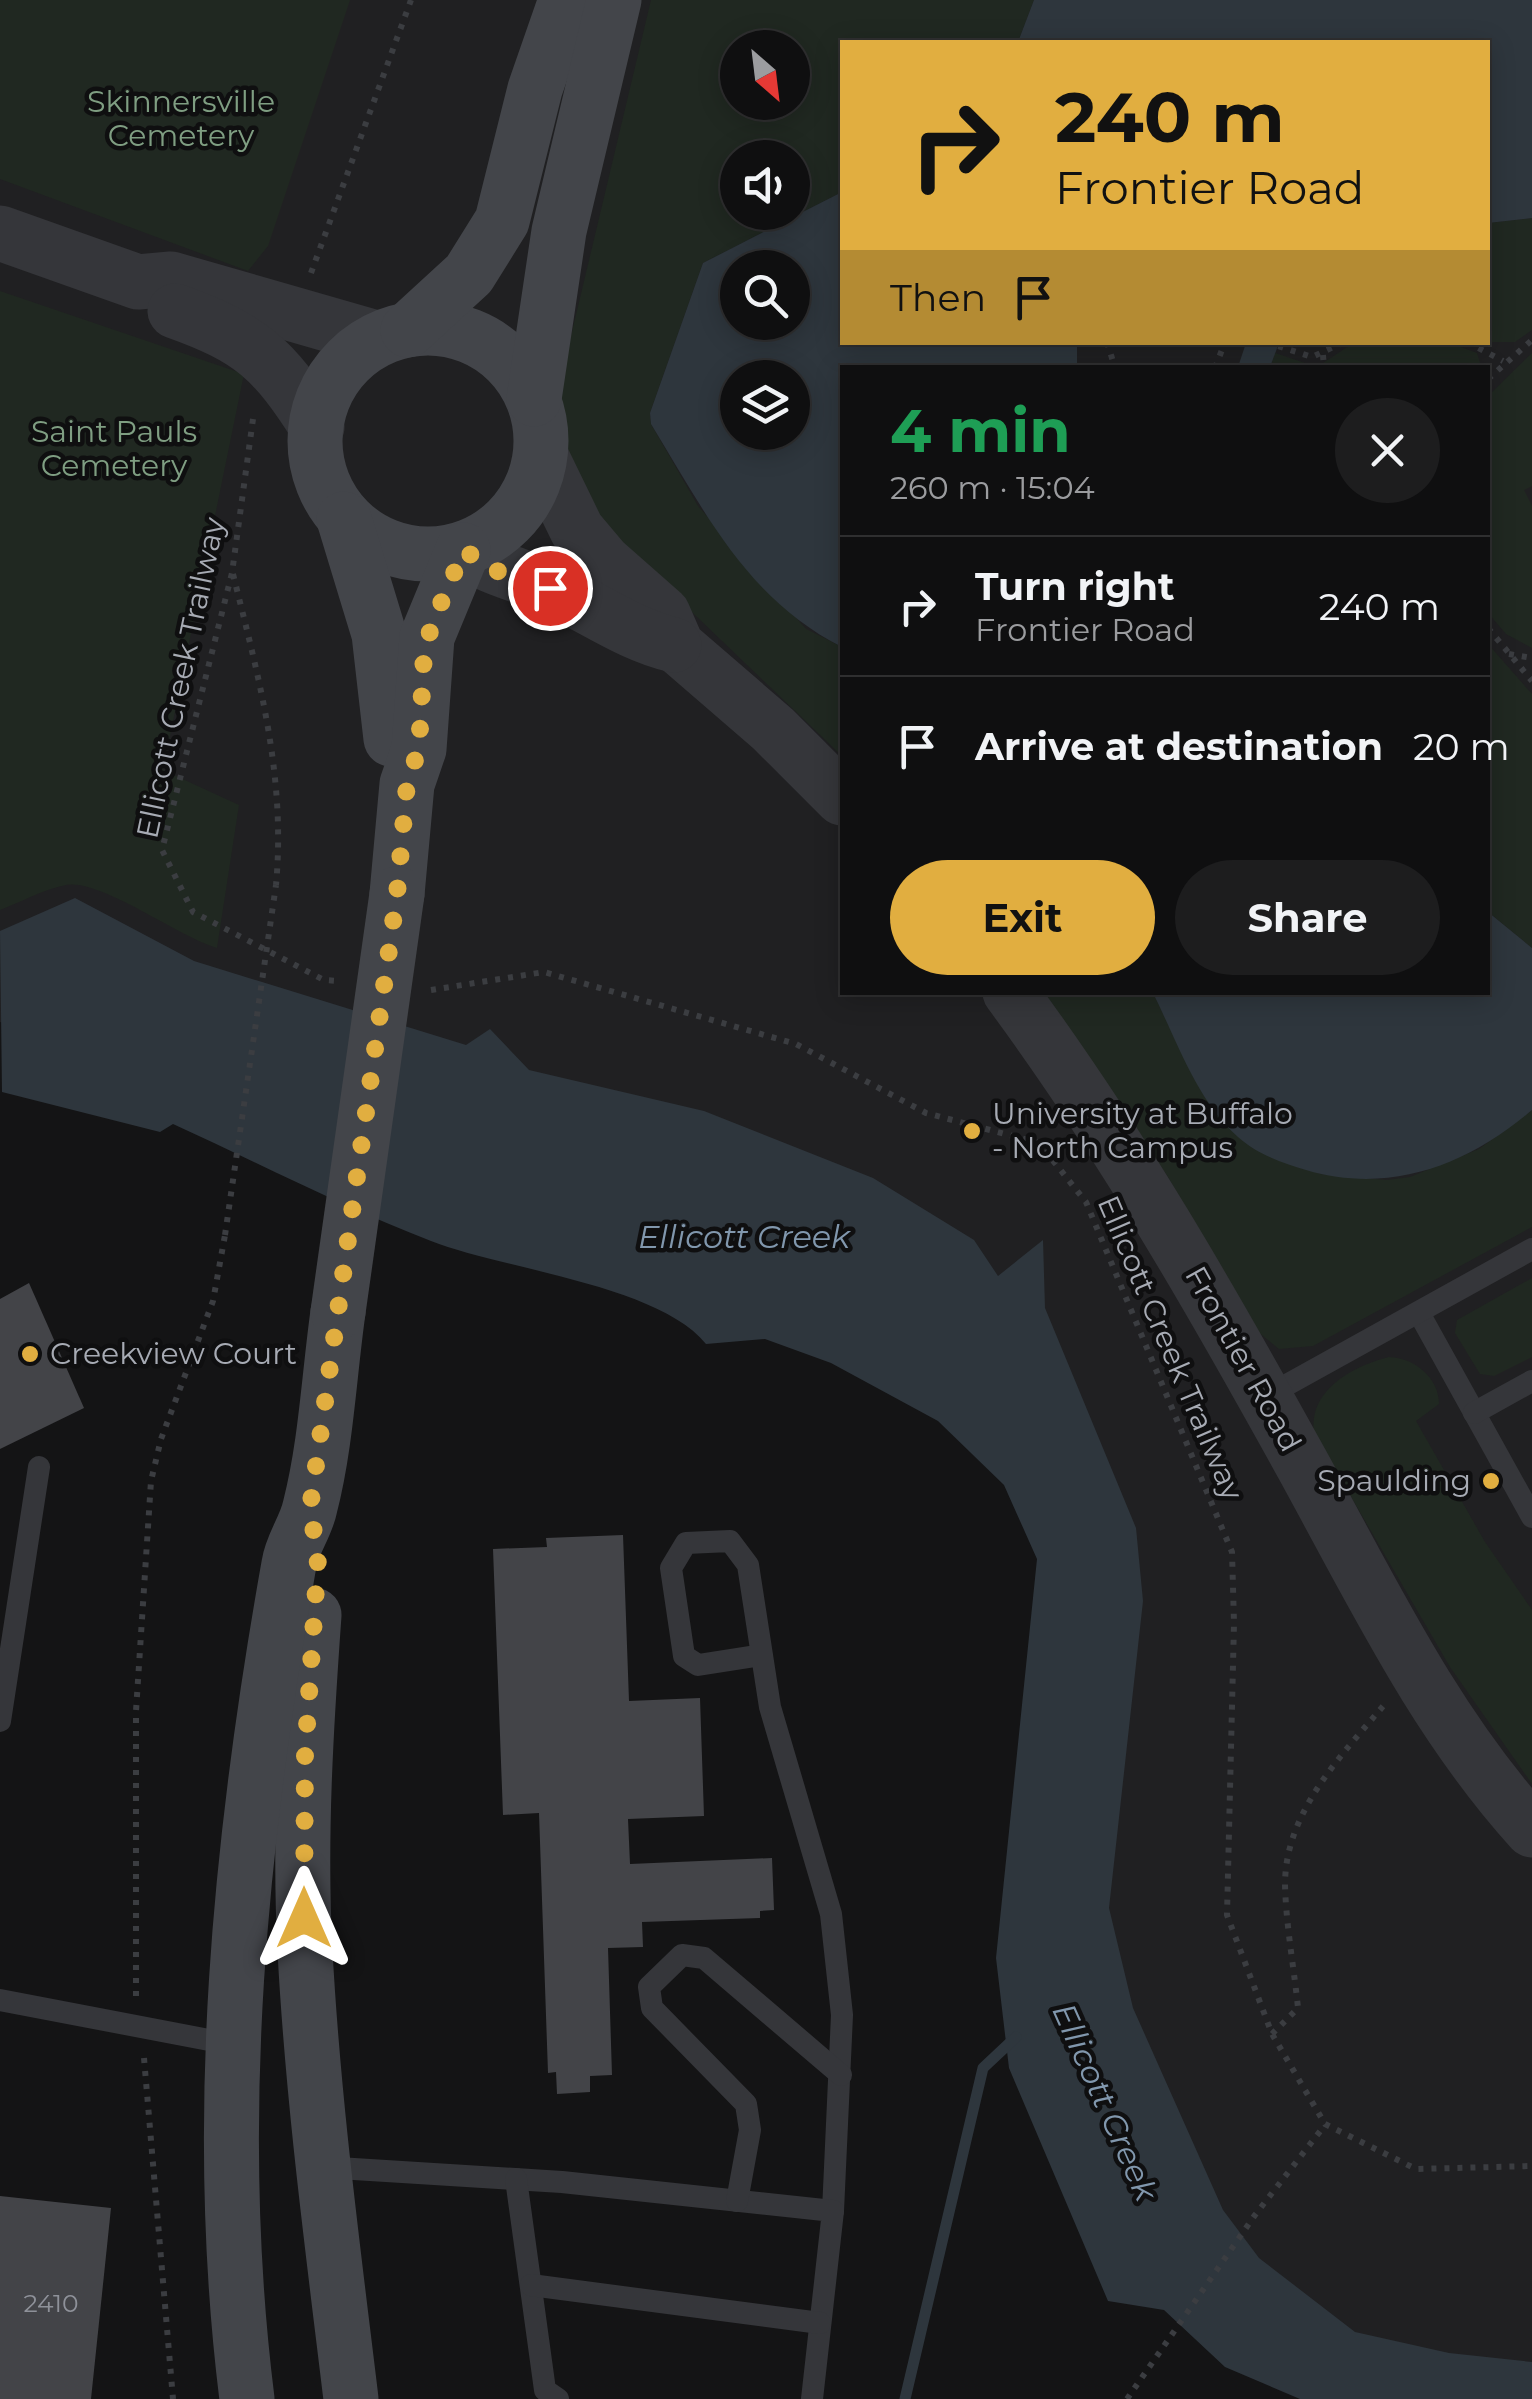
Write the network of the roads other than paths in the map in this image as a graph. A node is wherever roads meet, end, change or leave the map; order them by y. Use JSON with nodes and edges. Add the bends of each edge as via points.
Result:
{"nodes":[{"id":1,"x":566,"y":0,"type":"edge"},
{"id":2,"x":614,"y":0,"type":"edge"},
{"id":3,"x":0,"y":233,"type":"edge"},
{"id":4,"x":138,"y":282,"type":"junction"},
{"id":5,"x":392,"y":334,"type":"junction"},
{"id":6,"x":534,"y":400,"type":"junction"},
{"id":7,"x":317,"y":427,"type":"junction"},
{"id":8,"x":541,"y":456,"type":"junction"},
{"id":9,"x":344,"y":519,"type":"junction"},
{"id":10,"x":464,"y":550,"type":"junction"},
{"id":11,"x":677,"y":646,"type":"junction"},
{"id":12,"x":407,"y":784,"type":"junction"},
{"id":13,"x":840,"y":796,"type":"edge"},
{"id":14,"x":1012,"y":995,"type":"edge"},
{"id":15,"x":1532,"y":1249,"type":"edge"},
{"id":16,"x":1419,"y":1313,"type":"junction"},
{"id":17,"x":1532,"y":1381,"type":"edge"},
{"id":18,"x":1265,"y":1398,"type":"junction"},
{"id":19,"x":1474,"y":1413,"type":"junction"},
{"id":20,"x":39,"y":1468,"type":"dead end"},
{"id":21,"x":310,"y":1508,"type":"junction"},
{"id":22,"x":1532,"y":1517,"type":"edge"},
{"id":23,"x":762,"y":1655,"type":"junction"},
{"id":24,"x":0,"y":1721,"type":"edge"},
{"id":25,"x":1532,"y":1830,"type":"edge"},
{"id":26,"x":0,"y":2000,"type":"edge"},
{"id":27,"x":230,"y":2044,"type":"junction"},
{"id":28,"x":841,"y":2075,"type":"junction"},
{"id":29,"x":322,"y":2167,"type":"junction"},
{"id":30,"x":516,"y":2179,"type":"junction"},
{"id":31,"x":736,"y":2200,"type":"junction"},
{"id":32,"x":833,"y":2210,"type":"junction"},
{"id":33,"x":531,"y":2285,"type":"junction"},
{"id":34,"x":820,"y":2322,"type":"junction"},
{"id":35,"x":247,"y":2399,"type":"edge"},
{"id":36,"x":351,"y":2399,"type":"edge"},
{"id":37,"x":558,"y":2399,"type":"edge"},
{"id":38,"x":812,"y":2399,"type":"edge"}],
"edges":[{"from":1,"to":5,"type":"main road","via":[[539,74],[502,221],[469,274]]},
{"from":2,"to":6,"type":"main road","via":[[559,231]]},
{"from":3,"to":4,"type":"street"},
{"from":4,"to":5,"type":"street","via":[[170,279]]},
{"from":4,"to":7,"type":"street","via":[[160,305],[222,329],[275,365]]},
{"from":5,"to":6,"type":"main road","via":[[448,331],[475,337],[505,359]]},
{"from":5,"to":7,"type":"main road","via":[[332,380]]},
{"from":6,"to":8,"type":"main road"},
{"from":7,"to":9,"type":"main road","via":[[317,469]]},
{"from":8,"to":10,"type":"main road","via":[[519,506]]},
{"from":8,"to":11,"type":"street","via":[[577,530],[663,614]]},
{"from":9,"to":10,"type":"main road","via":[[406,552]]},
{"from":9,"to":12,"type":"main road","via":[[373,607],[392,749]]},
{"from":10,"to":11,"type":"street","via":[[491,569],[550,588],[642,638]]},
{"from":10,"to":12,"type":"main road","via":[[427,637],[419,748]]},
{"from":11,"to":13,"type":"street"},
{"from":12,"to":21,"type":"main road","bridge":true},
{"from":14,"to":18,"type":"street","name":"Frontier Road","via":[[1084,1091]]},
{"from":15,"to":16,"type":"lane"},
{"from":16,"to":18,"type":"lane"},
{"from":16,"to":19,"type":"lane"},
{"from":17,"to":19,"type":"lane"},
{"from":18,"to":25,"type":"street","name":"Frontier Road","via":[[1452,1733]]},
{"from":19,"to":22,"type":"lane"},
{"from":20,"to":24,"type":"lane"},
{"from":21,"to":27,"type":"main road","via":[[290,1558],[261,1748]]},
{"from":21,"to":29,"type":"main road","via":[[318,1558],[305,1756],[305,1948]]},
{"from":23,"to":23,"type":"lane","via":[[748,1565],[730,1541],[686,1542],[672,1568],[684,1656],[698,1665]]},
{"from":23,"to":28,"type":"lane","via":[[770,1708],[831,1914],[840,1972]]},
{"from":26,"to":27,"type":"lane"},
{"from":27,"to":35,"type":"main road","via":[[232,2231]]},
{"from":28,"to":31,"type":"lane","via":[[704,1958],[682,1955],[649,1987],[652,2008],[746,2104],[750,2130]]},
{"from":28,"to":32,"type":"lane"},
{"from":29,"to":30,"type":"lane"},
{"from":29,"to":36,"type":"main road"},
{"from":30,"to":31,"type":"lane"},
{"from":30,"to":33,"type":"lane"},
{"from":31,"to":32,"type":"lane"},
{"from":32,"to":34,"type":"lane"},
{"from":33,"to":34,"type":"lane"},
{"from":33,"to":37,"type":"lane","via":[[545,2390]]},
{"from":34,"to":38,"type":"lane"}]}
